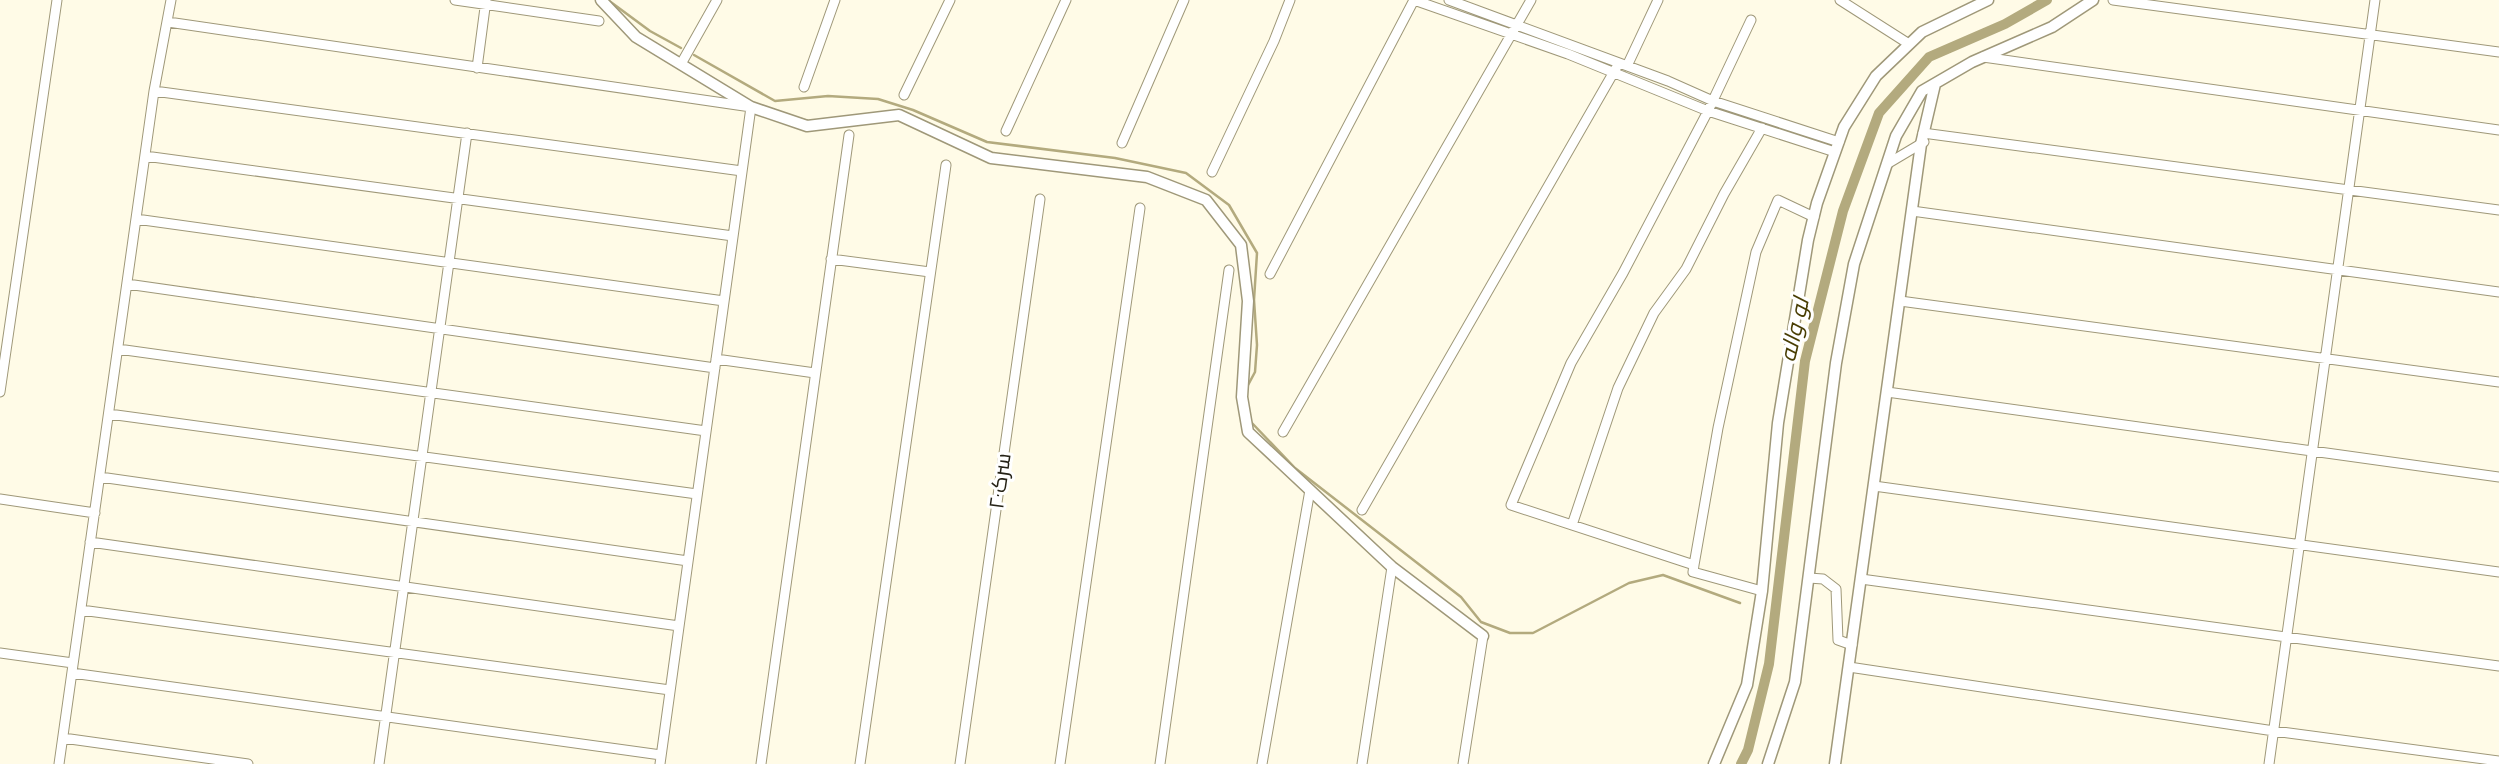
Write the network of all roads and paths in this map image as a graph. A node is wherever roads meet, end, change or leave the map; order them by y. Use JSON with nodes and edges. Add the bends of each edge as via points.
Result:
{"nodes":[{"id":1,"x":57,"y":0,"type":"edge"},
{"id":2,"x":171,"y":0,"type":"edge"},
{"id":3,"x":455,"y":0,"type":"edge"},
{"id":4,"x":601,"y":0,"type":"edge"},
{"id":5,"x":717,"y":0,"type":"edge"},
{"id":6,"x":835,"y":0,"type":"edge"},
{"id":7,"x":950,"y":0,"type":"edge"},
{"id":8,"x":1066,"y":0,"type":"edge"},
{"id":9,"x":1184,"y":0,"type":"edge"},
{"id":10,"x":1290,"y":0,"type":"edge"},
{"id":11,"x":1414,"y":0,"type":"edge"},
{"id":12,"x":1449,"y":0,"type":"edge"},
{"id":13,"x":1531,"y":0,"type":"edge"},
{"id":14,"x":1658,"y":0,"type":"edge"},
{"id":15,"x":1840,"y":0,"type":"edge"},
{"id":16,"x":1988,"y":0,"type":"edge"},
{"id":17,"x":2093,"y":0,"type":"edge"},
{"id":18,"x":2113,"y":0,"type":"edge"},
{"id":19,"x":2375,"y":0,"type":"edge"},
{"id":20,"x":486,"y":2,"type":"edge"},
{"id":21,"x":1751,"y":20,"type":"dead end"},
{"id":22,"x":599,"y":21,"type":"dead end"},
{"id":23,"x":168,"y":22,"type":"junction"},
{"id":24,"x":1518,"y":26,"type":"junction"},
{"id":25,"x":1511,"y":35,"type":"junction"},
{"id":26,"x":2370,"y":35,"type":"junction"},
{"id":27,"x":1909,"y":44,"type":"junction"},
{"id":28,"x":2499,"y":52,"type":"edge"},
{"id":29,"x":1983,"y":57,"type":"junction"},
{"id":30,"x":681,"y":64,"type":"junction"},
{"id":31,"x":1620,"y":67,"type":"junction"},
{"id":32,"x":477,"y":68,"type":"junction"},
{"id":33,"x":1935,"y":84,"type":"junction"},
{"id":34,"x":804,"y":87,"type":"dead end"},
{"id":35,"x":154,"y":91,"type":"junction"},
{"id":36,"x":904,"y":95,"type":"dead end"},
{"id":37,"x":1713,"y":101,"type":"junction"},
{"id":38,"x":751,"y":107,"type":"junction"},
{"id":39,"x":1708,"y":111,"type":"junction"},
{"id":40,"x":2360,"y":111,"type":"junction"},
{"id":41,"x":1762,"y":128,"type":"junction"},
{"id":42,"x":2499,"y":130,"type":"edge"},
{"id":43,"x":1006,"y":131,"type":"dead end"},
{"id":44,"x":467,"y":133,"type":"junction"},
{"id":45,"x":849,"y":135,"type":"dead end"},
{"id":46,"x":1926,"y":138,"type":"junction"},
{"id":47,"x":1122,"y":143,"type":"dead end"},
{"id":48,"x":1837,"y":147,"type":"junction"},
{"id":49,"x":145,"y":156,"type":"junction"},
{"id":50,"x":1887,"y":164,"type":"junction"},
{"id":51,"x":946,"y":165,"type":"dead end"},
{"id":52,"x":742,"y":171,"type":"junction"},
{"id":53,"x":1212,"y":172,"type":"dead end"},
{"id":54,"x":2349,"y":192,"type":"junction"},
{"id":55,"x":458,"y":198,"type":"junction"},
{"id":56,"x":1040,"y":199,"type":"dead end"},
{"id":57,"x":1140,"y":208,"type":"dead end"},
{"id":58,"x":2499,"y":210,"type":"edge"},
{"id":59,"x":1912,"y":212,"type":"junction"},
{"id":60,"x":1814,"y":217,"type":"junction"},
{"id":61,"x":136,"y":219,"type":"junction"},
{"id":62,"x":733,"y":236,"type":"junction"},
{"id":63,"x":831,"y":258,"type":"junction"},
{"id":64,"x":449,"y":263,"type":"junction"},
{"id":65,"x":1229,"y":270,"type":"dead end"},
{"id":66,"x":2338,"y":270,"type":"junction"},
{"id":67,"x":930,"y":272,"type":"junction"},
{"id":68,"x":1270,"y":274,"type":"dead end"},
{"id":69,"x":127,"y":284,"type":"junction"},
{"id":70,"x":2499,"y":292,"type":"edge"},
{"id":71,"x":724,"y":301,"type":"junction"},
{"id":72,"x":1900,"y":301,"type":"junction"},
{"id":73,"x":440,"y":329,"type":"junction"},
{"id":74,"x":118,"y":349,"type":"junction"},
{"id":75,"x":2325,"y":359,"type":"junction"},
{"id":76,"x":715,"y":363,"type":"junction"},
{"id":77,"x":815,"y":373,"type":"junction"},
{"id":78,"x":2499,"y":382,"type":"edge"},
{"id":79,"x":0,"y":392,"type":"edge"},
{"id":80,"x":1887,"y":392,"type":"junction"},
{"id":81,"x":431,"y":393,"type":"junction"},
{"id":82,"x":109,"y":414,"type":"junction"},
{"id":83,"x":706,"y":431,"type":"junction"},
{"id":84,"x":1283,"y":432,"type":"dead end"},
{"id":85,"x":2312,"y":452,"type":"junction"},
{"id":86,"x":422,"y":457,"type":"junction"},
{"id":87,"x":100,"y":477,"type":"junction"},
{"id":88,"x":2499,"y":477,"type":"edge"},
{"id":89,"x":1874,"y":486,"type":"junction"},
{"id":90,"x":1310,"y":490,"type":"junction"},
{"id":91,"x":697,"y":494,"type":"junction"},
{"id":92,"x":0,"y":499,"type":"edge"},
{"id":93,"x":1362,"y":510,"type":"dead end"},
{"id":94,"x":95,"y":513,"type":"junction"},
{"id":95,"x":413,"y":522,"type":"junction"},
{"id":96,"x":1572,"y":525,"type":"junction"},
{"id":97,"x":90,"y":542,"type":"junction"},
{"id":98,"x":2299,"y":546,"type":"junction"},
{"id":99,"x":688,"y":561,"type":"junction"},
{"id":100,"x":1695,"y":565,"type":"junction"},
{"id":101,"x":1392,"y":567,"type":"junction"},
{"id":102,"x":2499,"y":572,"type":"edge"},
{"id":103,"x":1809,"y":578,"type":"junction"},
{"id":104,"x":1861,"y":579,"type":"junction"},
{"id":105,"x":404,"y":587,"type":"junction"},
{"id":106,"x":1762,"y":590,"type":"junction"},
{"id":107,"x":81,"y":610,"type":"junction"},
{"id":108,"x":679,"y":625,"type":"junction"},
{"id":109,"x":1483,"y":636,"type":"joint"},
{"id":110,"x":2287,"y":638,"type":"junction"},
{"id":111,"x":1852,"y":645,"type":"junction"},
{"id":112,"x":0,"y":653,"type":"edge"},
{"id":113,"x":395,"y":653,"type":"junction"},
{"id":114,"x":2499,"y":666,"type":"edge"},
{"id":115,"x":1849,"y":667,"type":"junction"},
{"id":116,"x":73,"y":668,"type":"junction"},
{"id":117,"x":670,"y":690,"type":"junction"},
{"id":118,"x":386,"y":717,"type":"junction"},
{"id":119,"x":2274,"y":730,"type":"junction"},
{"id":120,"x":63,"y":738,"type":"junction"},
{"id":121,"x":660,"y":760,"type":"edge"},
{"id":122,"x":2499,"y":761,"type":"edge"},
{"id":123,"x":59,"y":764,"type":"edge"},
{"id":124,"x":248,"y":764,"type":"edge"},
{"id":125,"x":379,"y":764,"type":"edge"},
{"id":126,"x":761,"y":764,"type":"edge"},
{"id":127,"x":860,"y":764,"type":"edge"},
{"id":128,"x":960,"y":764,"type":"edge"},
{"id":129,"x":1060,"y":764,"type":"edge"},
{"id":130,"x":1160,"y":764,"type":"edge"},
{"id":131,"x":1262,"y":764,"type":"edge"},
{"id":132,"x":1362,"y":764,"type":"edge"},
{"id":133,"x":1463,"y":764,"type":"edge"},
{"id":134,"x":1714,"y":764,"type":"edge"},
{"id":135,"x":1768,"y":764,"type":"edge"},
{"id":136,"x":1835,"y":764,"type":"edge"},
{"id":137,"x":2269,"y":764,"type":"edge"}],
"edges":[{"from":1,"to":79,"type":"street"},
{"from":2,"to":23,"type":"street"},
{"from":3,"to":20,"type":"street"},
{"from":4,"to":30,"type":"street","via":[[636,37]]},
{"from":5,"to":30,"type":"street"},
{"from":6,"to":34,"type":"street"},
{"from":7,"to":36,"type":"street"},
{"from":8,"to":43,"type":"street"},
{"from":9,"to":47,"type":"street"},
{"from":10,"to":53,"type":"street"},
{"from":11,"to":25,"type":"street"},
{"from":11,"to":68,"type":"street"},
{"from":12,"to":24,"type":"street"},
{"from":13,"to":24,"type":"street"},
{"from":14,"to":31,"type":"street"},
{"from":15,"to":27,"type":"street"},
{"from":16,"to":27,"type":"street","via":[[1922,32]]},
{"from":17,"to":29,"type":"street","via":[[2052,27]]},
{"from":18,"to":26,"type":"street"},
{"from":19,"to":26,"type":"street"},
{"from":20,"to":22,"type":"street"},
{"from":20,"to":32,"type":"street"},
{"from":21,"to":37,"type":"street"},
{"from":23,"to":32,"type":"street"},
{"from":23,"to":35,"type":"street"},
{"from":24,"to":25,"type":"street"},
{"from":24,"to":31,"type":"street"},
{"from":25,"to":31,"type":"street"},
{"from":25,"to":84,"type":"street"},
{"from":26,"to":28,"type":"street"},
{"from":26,"to":40,"type":"street"},
{"from":27,"to":48,"type":"street","via":[[1877,76],[1844,127]]},
{"from":29,"to":33,"type":"street"},
{"from":29,"to":40,"type":"street"},
{"from":30,"to":38,"type":"street"},
{"from":31,"to":37,"type":"street"},
{"from":31,"to":39,"type":"street"},
{"from":31,"to":93,"type":"street"},
{"from":32,"to":38,"type":"street"},
{"from":33,"to":46,"type":"street"},
{"from":33,"to":50,"type":"street","via":[[1922,91],[1896,136]]},
{"from":35,"to":44,"type":"street"},
{"from":35,"to":49,"type":"street"},
{"from":37,"to":39,"type":"street"},
{"from":37,"to":48,"type":"street"},
{"from":38,"to":52,"type":"street"},
{"from":38,"to":90,"type":"street","via":[[807,126],[899,115],[991,158],[1147,177],[1206,201],[1241,245],[1248,302],[1242,397],[1248,432]]},
{"from":39,"to":41,"type":"street"},
{"from":39,"to":96,"type":"street","via":[[1571,363],[1511,505]]},
{"from":40,"to":42,"type":"street"},
{"from":40,"to":54,"type":"street"},
{"from":41,"to":48,"type":"street"},
{"from":41,"to":96,"type":"street","via":[[1686,269],[1654,313],[1624,375]]},
{"from":44,"to":52,"type":"street"},
{"from":44,"to":55,"type":"street"},
{"from":45,"to":63,"type":"street"},
{"from":46,"to":50,"type":"street"},
{"from":46,"to":54,"type":"street"},
{"from":46,"to":59,"type":"street"},
{"from":48,"to":60,"type":"street"},
{"from":49,"to":55,"type":"street"},
{"from":49,"to":61,"type":"street"},
{"from":50,"to":103,"type":"street","via":[[1854,264],[1836,363]]},
{"from":51,"to":67,"type":"street"},
{"from":52,"to":62,"type":"street"},
{"from":54,"to":58,"type":"street"},
{"from":54,"to":66,"type":"street"},
{"from":55,"to":62,"type":"street"},
{"from":55,"to":64,"type":"street"},
{"from":56,"to":128,"type":"street","name":"سرک۲۰"},
{"from":57,"to":129,"type":"street"},
{"from":59,"to":66,"type":"street"},
{"from":59,"to":72,"type":"street"},
{"from":60,"to":100,"type":"street","via":[[1778,200],[1756,252],[1717,428]]},
{"from":60,"to":106,"type":"street","via":[[1778,423]]},
{"from":61,"to":64,"type":"street"},
{"from":61,"to":69,"type":"street"},
{"from":62,"to":71,"type":"street"},
{"from":63,"to":67,"type":"street"},
{"from":63,"to":77,"type":"street"},
{"from":64,"to":71,"type":"street"},
{"from":64,"to":73,"type":"street"},
{"from":65,"to":130,"type":"street"},
{"from":66,"to":70,"type":"street"},
{"from":66,"to":75,"type":"street"},
{"from":67,"to":127,"type":"street"},
{"from":69,"to":73,"type":"street"},
{"from":69,"to":74,"type":"street"},
{"from":71,"to":76,"type":"street"},
{"from":72,"to":75,"type":"street"},
{"from":72,"to":80,"type":"street"},
{"from":73,"to":76,"type":"street"},
{"from":73,"to":81,"type":"street"},
{"from":74,"to":81,"type":"street"},
{"from":74,"to":82,"type":"street"},
{"from":75,"to":78,"type":"street"},
{"from":75,"to":85,"type":"street"},
{"from":76,"to":77,"type":"street"},
{"from":76,"to":83,"type":"street"},
{"from":77,"to":126,"type":"street"},
{"from":80,"to":85,"type":"street"},
{"from":80,"to":89,"type":"street"},
{"from":81,"to":83,"type":"street"},
{"from":81,"to":86,"type":"street"},
{"from":82,"to":86,"type":"street"},
{"from":82,"to":87,"type":"street"},
{"from":83,"to":91,"type":"street"},
{"from":85,"to":88,"type":"street"},
{"from":85,"to":98,"type":"street"},
{"from":86,"to":91,"type":"street"},
{"from":86,"to":95,"type":"street"},
{"from":87,"to":94,"type":"street"},
{"from":87,"to":95,"type":"street"},
{"from":89,"to":98,"type":"street"},
{"from":89,"to":104,"type":"street"},
{"from":90,"to":101,"type":"street"},
{"from":90,"to":131,"type":"street"},
{"from":91,"to":99,"type":"street"},
{"from":92,"to":94,"type":"street"},
{"from":94,"to":97,"type":"street"},
{"from":95,"to":99,"type":"street"},
{"from":95,"to":105,"type":"street"},
{"from":96,"to":100,"type":"street"},
{"from":97,"to":105,"type":"street"},
{"from":97,"to":107,"type":"street"},
{"from":98,"to":102,"type":"street"},
{"from":98,"to":110,"type":"street"},
{"from":99,"to":108,"type":"street"},
{"from":100,"to":106,"type":"street","via":[[1693,572]]},
{"from":101,"to":109,"type":"street"},
{"from":101,"to":132,"type":"street"},
{"from":103,"to":111,"type":"street","via":[[1823,579],[1836,589],[1838,640]]},
{"from":103,"to":135,"type":"street","via":[[1794,682]]},
{"from":104,"to":110,"type":"street"},
{"from":104,"to":111,"type":"street"},
{"from":105,"to":108,"type":"street"},
{"from":105,"to":113,"type":"street"},
{"from":106,"to":134,"type":"street","via":[[1747,685]]},
{"from":107,"to":113,"type":"street"},
{"from":107,"to":116,"type":"street"},
{"from":108,"to":117,"type":"street"},
{"from":109,"to":133,"type":"street"},
{"from":110,"to":114,"type":"street"},
{"from":110,"to":119,"type":"street"},
{"from":111,"to":115,"type":"street"},
{"from":112,"to":116,"type":"street"},
{"from":113,"to":117,"type":"street"},
{"from":113,"to":118,"type":"street"},
{"from":115,"to":119,"type":"street"},
{"from":115,"to":136,"type":"street"},
{"from":116,"to":118,"type":"street"},
{"from":116,"to":120,"type":"street"},
{"from":117,"to":121,"type":"street"},
{"from":118,"to":121,"type":"street"},
{"from":118,"to":125,"type":"street"},
{"from":119,"to":122,"type":"street"},
{"from":119,"to":137,"type":"street"},
{"from":120,"to":123,"type":"street"},
{"from":120,"to":124,"type":"street"}]}
